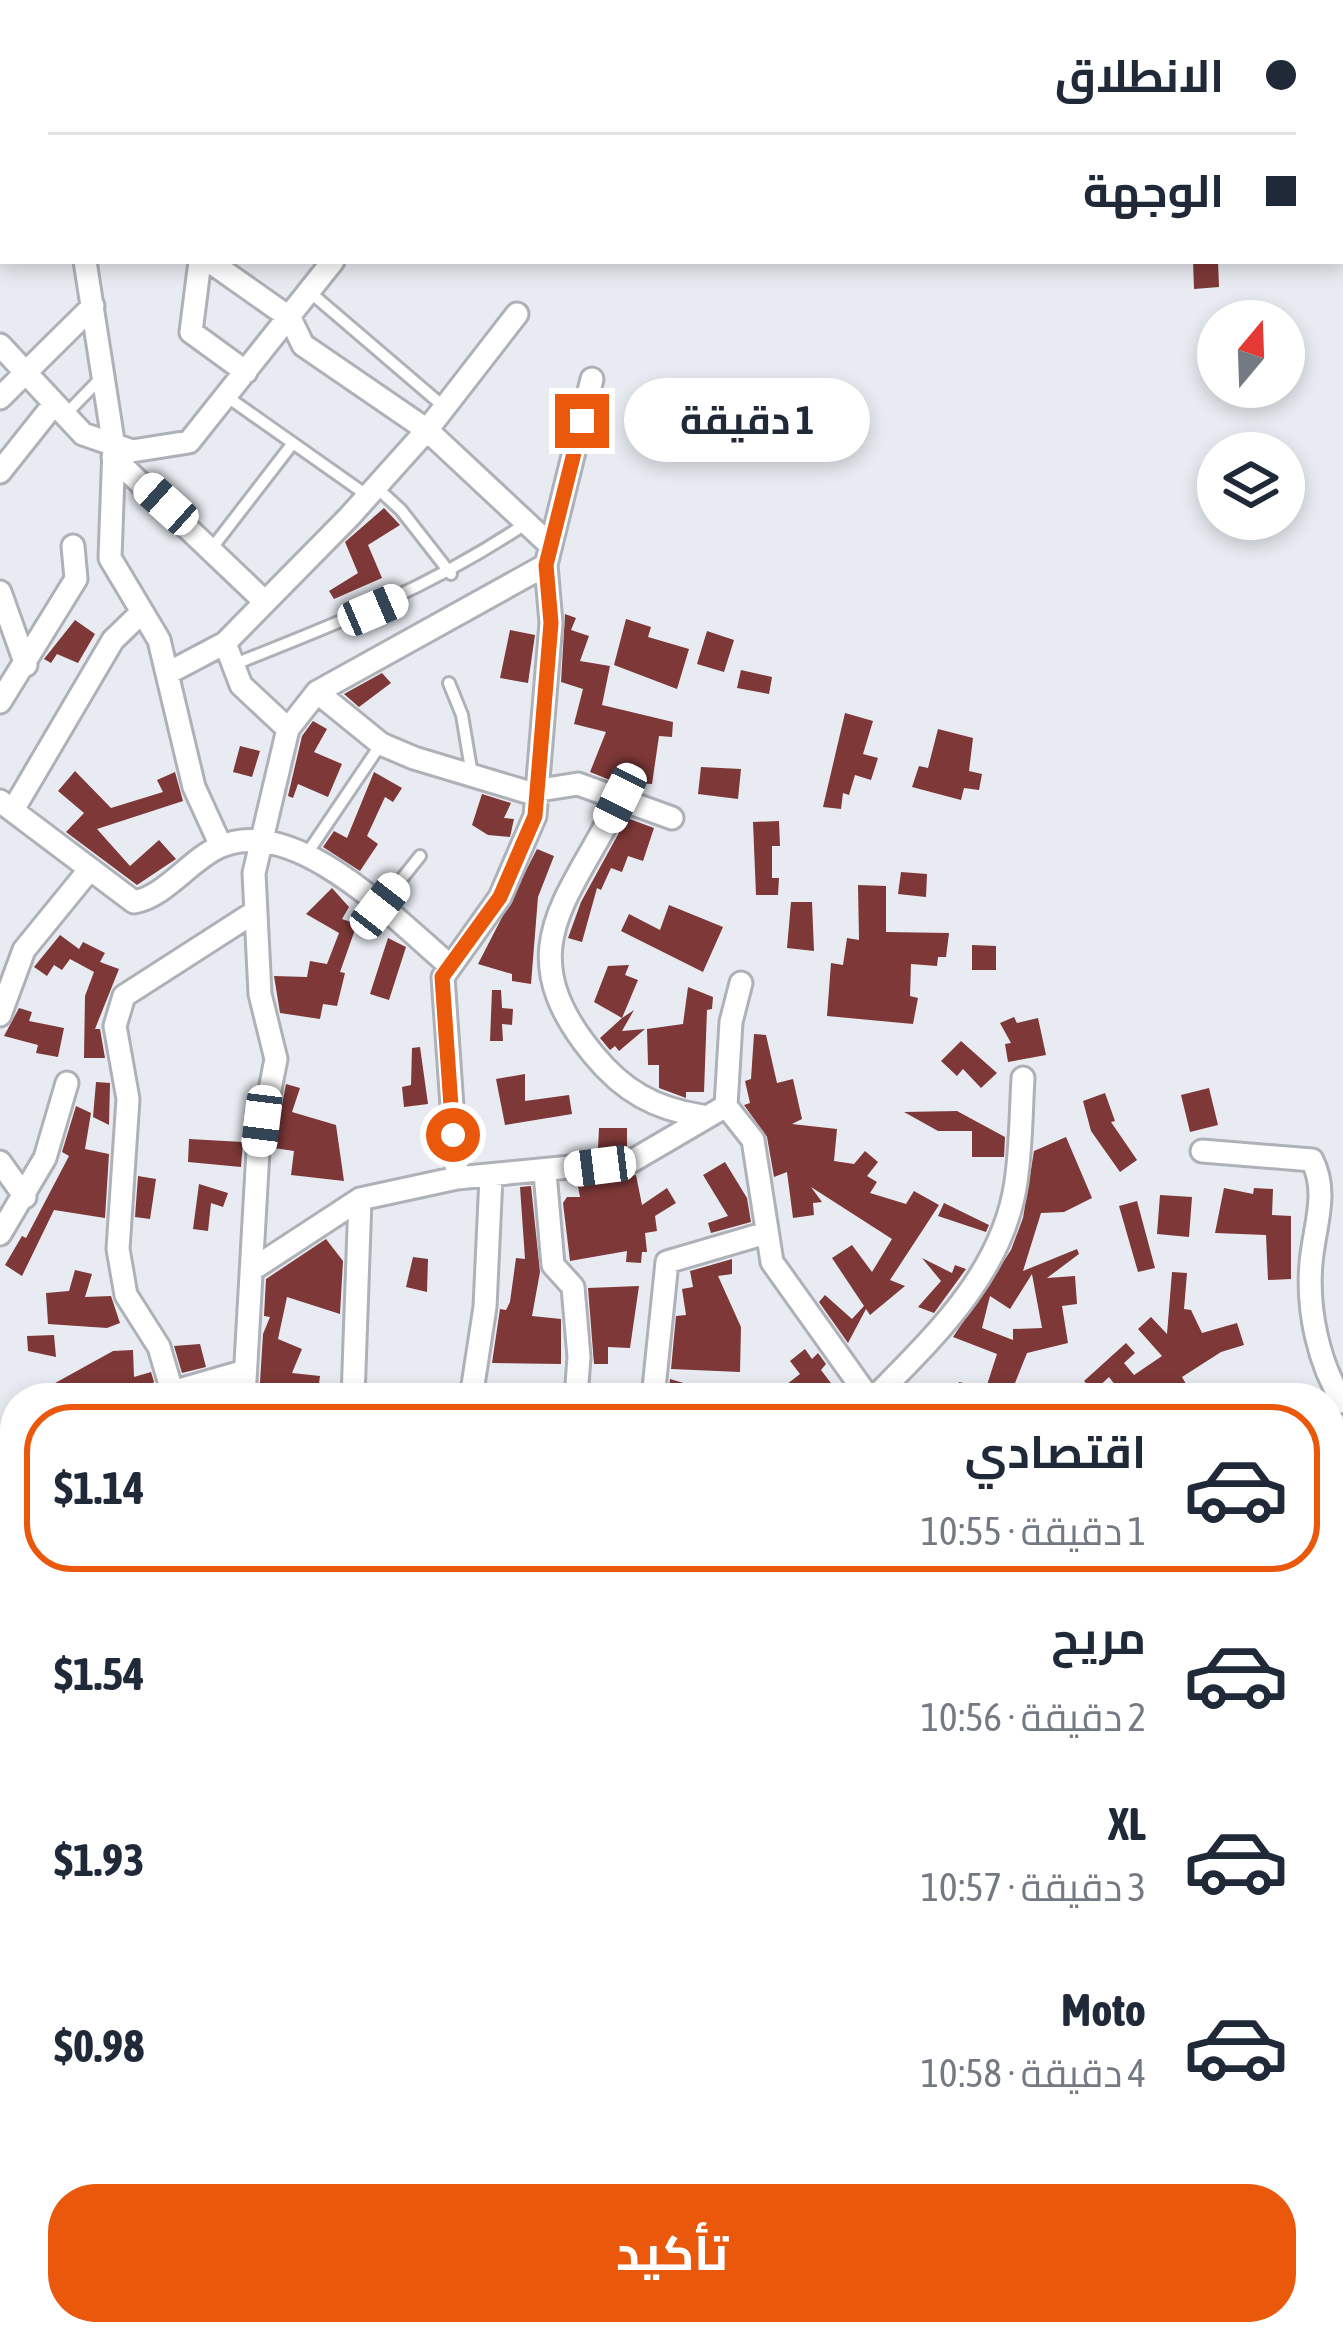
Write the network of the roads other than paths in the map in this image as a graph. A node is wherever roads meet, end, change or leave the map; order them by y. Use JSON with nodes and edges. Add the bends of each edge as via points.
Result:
{"nodes":[{"id":1,"x":86,"y":264,"type":"edge"},
{"id":2,"x":203,"y":264,"type":"edge"},
{"id":3,"x":209,"y":264,"type":"edge"},
{"id":4,"x":331,"y":264,"type":"edge"},
{"id":5,"x":310,"y":293,"type":"junction"},
{"id":6,"x":93,"y":306,"type":"junction"},
{"id":7,"x":517,"y":314,"type":"dead end"},
{"id":8,"x":290,"y":318,"type":"junction"},
{"id":9,"x":0,"y":345,"type":"edge"},
{"id":10,"x":246,"y":372,"type":"junction"},
{"id":11,"x":25,"y":373,"type":"junction"},
{"id":12,"x":104,"y":376,"type":"junction"},
{"id":13,"x":592,"y":379,"type":"dead end"},
{"id":14,"x":226,"y":396,"type":"junction"},
{"id":15,"x":0,"y":398,"type":"edge"},
{"id":16,"x":443,"y":406,"type":"junction"},
{"id":17,"x":59,"y":410,"type":"junction"},
{"id":18,"x":427,"y":430,"type":"junction"},
{"id":19,"x":293,"y":443,"type":"junction"},
{"id":20,"x":113,"y":452,"type":"junction"},
{"id":21,"x":0,"y":472,"type":"edge"},
{"id":22,"x":372,"y":492,"type":"junction"},
{"id":23,"x":527,"y":522,"type":"junction"},
{"id":24,"x":73,"y":546,"type":"dead end"},
{"id":25,"x":212,"y":548,"type":"junction"},
{"id":26,"x":548,"y":555,"type":"junction"},
{"id":27,"x":451,"y":574,"type":"junction"},
{"id":28,"x":0,"y":592,"type":"edge"},
{"id":29,"x":262,"y":600,"type":"junction"},
{"id":30,"x":142,"y":612,"type":"junction"},
{"id":31,"x":5,"y":617,"type":"edge"},
{"id":32,"x":225,"y":643,"type":"junction"},
{"id":33,"x":26,"y":665,"type":"junction"},
{"id":34,"x":230,"y":666,"type":"junction"},
{"id":35,"x":170,"y":671,"type":"junction"},
{"id":36,"x":449,"y":682,"type":"dead end"},
{"id":37,"x":317,"y":692,"type":"junction"},
{"id":38,"x":0,"y":702,"type":"edge"},
{"id":39,"x":288,"y":729,"type":"junction"},
{"id":40,"x":381,"y":744,"type":"junction"},
{"id":41,"x":472,"y":775,"type":"junction"},
{"id":42,"x":536,"y":791,"type":"junction"},
{"id":43,"x":620,"y":798,"type":"junction"},
{"id":44,"x":6,"y":806,"type":"edge"},
{"id":45,"x":672,"y":818,"type":"dead end"},
{"id":46,"x":259,"y":839,"type":"junction"},
{"id":47,"x":221,"y":846,"type":"junction"},
{"id":48,"x":306,"y":855,"type":"junction"},
{"id":49,"x":420,"y":856,"type":"dead end"},
{"id":50,"x":90,"y":868,"type":"junction"},
{"id":51,"x":380,"y":906,"type":"junction"},
{"id":52,"x":253,"y":913,"type":"junction"},
{"id":53,"x":448,"y":964,"type":"junction"},
{"id":54,"x":741,"y":983,"type":"dead end"},
{"id":55,"x":0,"y":1015,"type":"edge"},
{"id":56,"x":1023,"y":1078,"type":"dead end"},
{"id":57,"x":67,"y":1083,"type":"dead end"},
{"id":58,"x":726,"y":1106,"type":"junction"},
{"id":59,"x":702,"y":1116,"type":"junction"},
{"id":60,"x":1202,"y":1151,"type":"dead end"},
{"id":61,"x":0,"y":1162,"type":"edge"},
{"id":62,"x":545,"y":1173,"type":"junction"},
{"id":63,"x":491,"y":1177,"type":"junction"},
{"id":64,"x":457,"y":1178,"type":"junction"},
{"id":65,"x":25,"y":1197,"type":"junction"},
{"id":66,"x":360,"y":1199,"type":"junction"},
{"id":67,"x":0,"y":1234,"type":"edge"},
{"id":68,"x":766,"y":1234,"type":"junction"},
{"id":69,"x":253,"y":1269,"type":"junction"},
{"id":70,"x":245,"y":1371,"type":"junction"},
{"id":71,"x":161,"y":1383,"type":"edge"},
{"id":72,"x":204,"y":1383,"type":"edge"},
{"id":73,"x":245,"y":1383,"type":"edge"},
{"id":74,"x":351,"y":1383,"type":"edge"},
{"id":75,"x":473,"y":1383,"type":"edge"},
{"id":76,"x":576,"y":1383,"type":"edge"},
{"id":77,"x":655,"y":1383,"type":"edge"},
{"id":78,"x":860,"y":1383,"type":"edge"},
{"id":79,"x":887,"y":1383,"type":"edge"},
{"id":80,"x":1335,"y":1383,"type":"edge"}],
"edges":[{"from":1,"to":6,"type":"street"},
{"from":2,"to":10,"type":"street","via":[[191,332]]},
{"from":3,"to":8,"type":"street"},
{"from":4,"to":5,"type":"street"},
{"from":5,"to":8,"type":"street"},
{"from":5,"to":16,"type":"lane"},
{"from":6,"to":11,"type":"street"},
{"from":6,"to":12,"type":"street"},
{"from":7,"to":16,"type":"street"},
{"from":8,"to":10,"type":"street"},
{"from":8,"to":18,"type":"street","via":[[302,345]]},
{"from":9,"to":11,"type":"street"},
{"from":10,"to":14,"type":"street"},
{"from":11,"to":15,"type":"street"},
{"from":11,"to":17,"type":"street"},
{"from":12,"to":17,"type":"lane"},
{"from":12,"to":20,"type":"street"},
{"from":13,"to":26,"type":"street"},
{"from":14,"to":19,"type":"lane"},
{"from":14,"to":20,"type":"street","via":[[189,442]]},
{"from":16,"to":18,"type":"street"},
{"from":17,"to":20,"type":"street"},
{"from":17,"to":21,"type":"street"},
{"from":18,"to":22,"type":"street"},
{"from":18,"to":23,"type":"street"},
{"from":19,"to":22,"type":"lane"},
{"from":19,"to":25,"type":"lane"},
{"from":20,"to":25,"type":"street"},
{"from":20,"to":30,"type":"street","via":[[110,558]]},
{"from":22,"to":27,"type":"lane","via":[[401,510]]},
{"from":22,"to":29,"type":"street"},
{"from":23,"to":26,"type":"street"},
{"from":23,"to":27,"type":"lane"},
{"from":24,"to":33,"type":"street","via":[[76,578]]},
{"from":25,"to":29,"type":"street"},
{"from":26,"to":37,"type":"street"},
{"from":26,"to":42,"type":"street","via":[[551,623]]},
{"from":27,"to":34,"type":"lane"},
{"from":28,"to":31,"type":"street"},
{"from":29,"to":32,"type":"street"},
{"from":30,"to":35,"type":"street"},
{"from":30,"to":44,"type":"street","via":[[113,640]]},
{"from":31,"to":33,"type":"street"},
{"from":32,"to":34,"type":"street"},
{"from":32,"to":35,"type":"street"},
{"from":33,"to":38,"type":"street"},
{"from":34,"to":39,"type":"street"},
{"from":35,"to":47,"type":"street","via":[[194,787]]},
{"from":36,"to":41,"type":"lane"},
{"from":37,"to":39,"type":"street"},
{"from":37,"to":40,"type":"street"},
{"from":39,"to":46,"type":"street"},
{"from":40,"to":41,"type":"street"},
{"from":40,"to":48,"type":"lane"},
{"from":41,"to":42,"type":"street"},
{"from":42,"to":43,"type":"street","via":[[568,783]]},
{"from":42,"to":53,"type":"street","via":[[535,816],[500,897]]},
{"from":43,"to":45,"type":"street"},
{"from":43,"to":59,"type":"street","via":[[556,917],[554,999],[625,1088],[659,1107]]},
{"from":44,"to":50,"type":"street"},
{"from":46,"to":47,"type":"street"},
{"from":46,"to":48,"type":"street"},
{"from":46,"to":52,"type":"street"},
{"from":47,"to":50,"type":"street","via":[[142,901],[126,899]]},
{"from":48,"to":51,"type":"street"},
{"from":49,"to":51,"type":"lane"},
{"from":50,"to":55,"type":"street","via":[[24,950]]},
{"from":51,"to":53,"type":"street"},
{"from":52,"to":69,"type":"street","via":[[276,1059],[258,1151]]},
{"from":52,"to":71,"type":"street","via":[[124,996],[116,1026],[128,1099],[118,1249],[126,1295],[159,1347]]},
{"from":53,"to":64,"type":"street","via":[[440,991]]},
{"from":54,"to":58,"type":"street"},
{"from":56,"to":79,"type":"street","via":[[1016,1185],[992,1256],[955,1315]]},
{"from":57,"to":65,"type":"street"},
{"from":58,"to":59,"type":"street"},
{"from":58,"to":68,"type":"street","via":[[753,1140]]},
{"from":59,"to":62,"type":"street","via":[[632,1160]]},
{"from":60,"to":80,"type":"street","via":[[1312,1160],[1322,1180],[1310,1267],[1314,1330]]},
{"from":61,"to":65,"type":"street"},
{"from":62,"to":63,"type":"street"},
{"from":62,"to":76,"type":"street","via":[[553,1265],[573,1287]]},
{"from":63,"to":64,"type":"street"},
{"from":63,"to":75,"type":"street"},
{"from":64,"to":66,"type":"street"},
{"from":65,"to":67,"type":"street"},
{"from":66,"to":69,"type":"street"},
{"from":66,"to":74,"type":"street"},
{"from":68,"to":77,"type":"street","via":[[667,1262]]},
{"from":68,"to":78,"type":"street","via":[[786,1287]]},
{"from":69,"to":70,"type":"street"},
{"from":70,"to":72,"type":"street"},
{"from":70,"to":73,"type":"street"}]}
